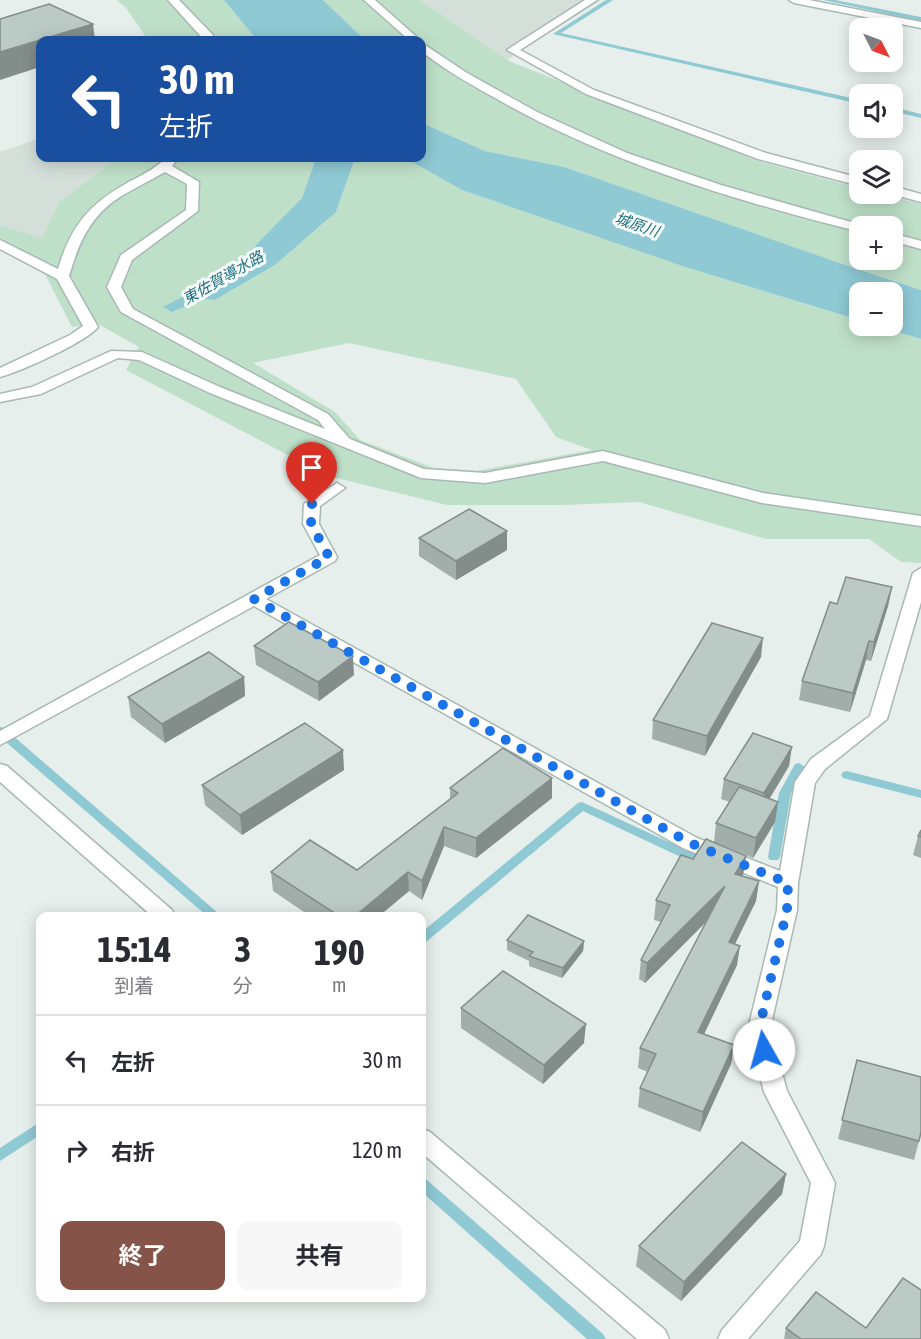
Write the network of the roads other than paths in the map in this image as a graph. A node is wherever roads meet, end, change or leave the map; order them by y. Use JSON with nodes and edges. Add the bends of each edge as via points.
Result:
{"nodes":[{"id":1,"x":173,"y":0,"type":"edge"},
{"id":2,"x":369,"y":0,"type":"edge"},
{"id":3,"x":592,"y":0,"type":"edge"},
{"id":4,"x":794,"y":0,"type":"edge"},
{"id":5,"x":921,"y":25,"type":"edge"},
{"id":6,"x":208,"y":36,"type":"edge"},
{"id":7,"x":410,"y":36,"type":"edge"},
{"id":8,"x":426,"y":50,"type":"edge"},
{"id":9,"x":169,"y":162,"type":"edge"},
{"id":10,"x":849,"y":179,"type":"edge"},
{"id":11,"x":903,"y":193,"type":"edge"},
{"id":12,"x":921,"y":198,"type":"edge"},
{"id":13,"x":849,"y":225,"type":"edge"},
{"id":14,"x":903,"y":240,"type":"edge"},
{"id":15,"x":0,"y":244,"type":"edge"},
{"id":16,"x":921,"y":245,"type":"edge"},
{"id":17,"x":62,"y":276,"type":"junction"},
{"id":18,"x":0,"y":373,"type":"edge"},
{"id":19,"x":0,"y":398,"type":"edge"},
{"id":20,"x":346,"y":445,"type":"junction"},
{"id":21,"x":337,"y":488,"type":"dead end"},
{"id":22,"x":921,"y":521,"type":"edge"},
{"id":23,"x":921,"y":573,"type":"edge"},
{"id":24,"x":254,"y":599,"type":"junction"},
{"id":25,"x":0,"y":739,"type":"edge"},
{"id":26,"x":0,"y":771,"type":"edge"},
{"id":27,"x":788,"y":883,"type":"junction"},
{"id":28,"x":160,"y":912,"type":"edge"},
{"id":29,"x":426,"y":1142,"type":"edge"},
{"id":30,"x":656,"y":1339,"type":"edge"},
{"id":31,"x":731,"y":1339,"type":"edge"}],
"edges":[{"from":1,"to":6,"type":"street"},
{"from":2,"to":7,"type":"street"},
{"from":3,"to":10,"type":"street","via":[[512,50],[590,92],[762,156]]},
{"from":4,"to":5,"type":"street"},
{"from":8,"to":13,"type":"street","via":[[518,108],[624,156],[765,203]]},
{"from":9,"to":17,"type":"street","via":[[93,209],[72,241]]},
{"from":9,"to":20,"type":"street","via":[[194,182],[192,211],[126,258],[114,287],[128,312],[323,417]]},
{"from":11,"to":12,"type":"street"},
{"from":14,"to":16,"type":"street"},
{"from":15,"to":17,"type":"street"},
{"from":17,"to":18,"type":"street","via":[[92,327]]},
{"from":19,"to":20,"type":"street","via":[[36,390],[116,354],[142,356]]},
{"from":20,"to":22,"type":"street","via":[[421,473],[485,478],[603,456],[762,498]]},
{"from":21,"to":24,"type":"street","via":[[312,504],[311,524],[329,557]]},
{"from":23,"to":27,"type":"street","via":[[878,719],[818,764],[805,782]]},
{"from":24,"to":25,"type":"street"},
{"from":24,"to":27,"type":"street","via":[[690,843]]},
{"from":26,"to":28,"type":"street"},
{"from":27,"to":31,"type":"street","via":[[787,910],[759,1029],[776,1092],[823,1183],[812,1246]]},
{"from":29,"to":30,"type":"street"}]}
